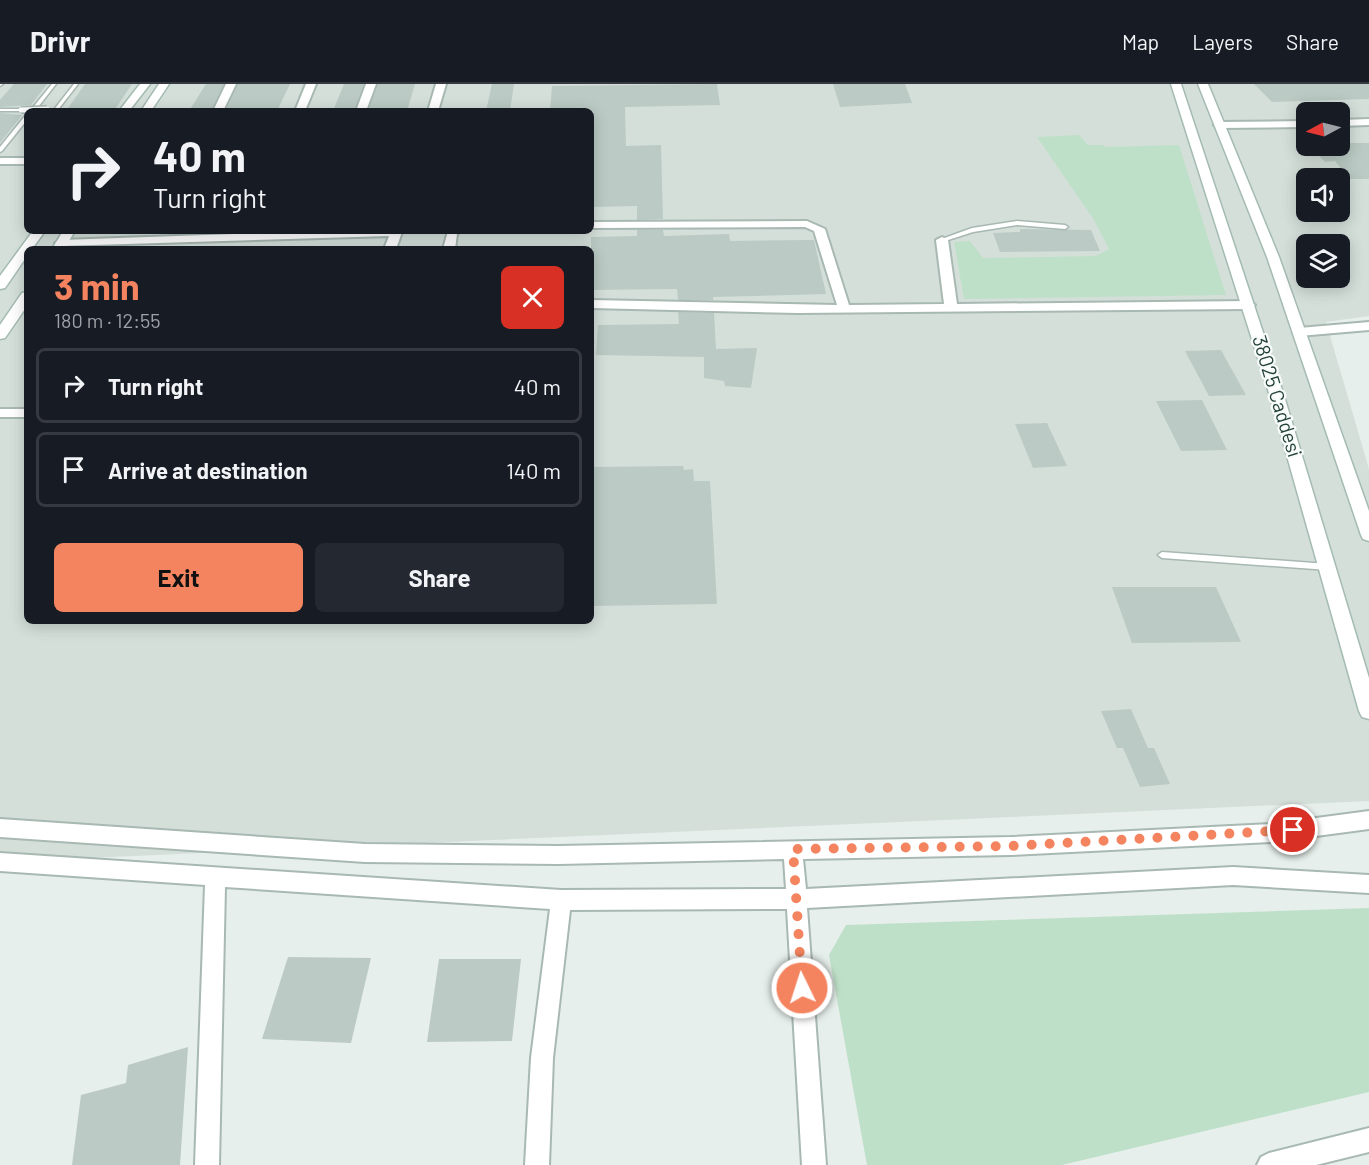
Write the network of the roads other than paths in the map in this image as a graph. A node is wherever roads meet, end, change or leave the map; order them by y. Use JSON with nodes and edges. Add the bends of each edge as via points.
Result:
{"nodes":[{"id":1,"x":54,"y":84,"type":"edge"},
{"id":2,"x":76,"y":84,"type":"edge"},
{"id":3,"x":145,"y":84,"type":"edge"},
{"id":4,"x":164,"y":84,"type":"edge"},
{"id":5,"x":231,"y":84,"type":"edge"},
{"id":6,"x":310,"y":84,"type":"edge"},
{"id":7,"x":371,"y":84,"type":"edge"},
{"id":8,"x":441,"y":84,"type":"edge"},
{"id":9,"x":1176,"y":84,"type":"edge"},
{"id":10,"x":1203,"y":84,"type":"edge"},
{"id":11,"x":34,"y":108,"type":"edge"},
{"id":12,"x":58,"y":108,"type":"edge"},
{"id":13,"x":125,"y":108,"type":"edge"},
{"id":14,"x":148,"y":108,"type":"edge"},
{"id":15,"x":219,"y":108,"type":"edge"},
{"id":16,"x":301,"y":108,"type":"edge"},
{"id":17,"x":362,"y":108,"type":"edge"},
{"id":18,"x":434,"y":108,"type":"edge"},
{"id":19,"x":0,"y":110,"type":"edge"},
{"id":20,"x":24,"y":110,"type":"edge"},
{"id":21,"x":24,"y":121,"type":"edge"},
{"id":22,"x":1369,"y":122,"type":"edge"},
{"id":23,"x":1350,"y":123,"type":"edge"},
{"id":24,"x":1296,"y":124,"type":"edge"},
{"id":25,"x":1219,"y":126,"type":"junction"},
{"id":26,"x":0,"y":150,"type":"edge"},
{"id":27,"x":0,"y":161,"type":"edge"},
{"id":28,"x":24,"y":161,"type":"edge"},
{"id":29,"x":594,"y":225,"type":"edge"},
{"id":30,"x":1065,"y":227,"type":"dead end"},
{"id":31,"x":319,"y":234,"type":"edge"},
{"id":32,"x":150,"y":236,"type":"edge"},
{"id":33,"x":252,"y":239,"type":"edge"},
{"id":34,"x":942,"y":240,"type":"joint"},
{"id":35,"x":59,"y":246,"type":"edge"},
{"id":36,"x":24,"y":252,"type":"edge"},
{"id":37,"x":0,"y":285,"type":"edge"},
{"id":38,"x":24,"y":300,"type":"edge"},
{"id":39,"x":594,"y":304,"type":"edge"},
{"id":40,"x":1249,"y":304,"type":"junction"},
{"id":41,"x":951,"y":308,"type":"junction"},
{"id":42,"x":844,"y":309,"type":"junction"},
{"id":43,"x":1369,"y":326,"type":"edge"},
{"id":44,"x":1299,"y":332,"type":"junction"},
{"id":45,"x":0,"y":334,"type":"edge"},
{"id":46,"x":0,"y":413,"type":"edge"},
{"id":47,"x":24,"y":413,"type":"edge"},
{"id":48,"x":1369,"y":535,"type":"edge"},
{"id":49,"x":1162,"y":555,"type":"dead end"},
{"id":50,"x":1328,"y":567,"type":"junction"},
{"id":51,"x":1369,"y":711,"type":"edge"},
{"id":52,"x":1369,"y":820,"type":"edge"},
{"id":53,"x":0,"y":828,"type":"edge"},
{"id":54,"x":793,"y":849,"type":"junction"},
{"id":55,"x":0,"y":862,"type":"edge"},
{"id":56,"x":215,"y":878,"type":"junction"},
{"id":57,"x":1369,"y":884,"type":"edge"},
{"id":58,"x":796,"y":899,"type":"junction"},
{"id":59,"x":561,"y":900,"type":"junction"},
{"id":60,"x":1369,"y":1140,"type":"edge"},
{"id":61,"x":531,"y":1164,"type":"edge"},
{"id":62,"x":207,"y":1165,"type":"edge"},
{"id":63,"x":814,"y":1165,"type":"edge"},
{"id":64,"x":1269,"y":1165,"type":"edge"}],
"edges":[{"from":1,"to":11,"type":"lane"},
{"from":2,"to":12,"type":"lane"},
{"from":3,"to":13,"type":"main road"},
{"from":4,"to":14,"type":"main road"},
{"from":5,"to":15,"type":"street"},
{"from":6,"to":16,"type":"street"},
{"from":7,"to":17,"type":"street"},
{"from":8,"to":18,"type":"street"},
{"from":9,"to":40,"type":"main road","name":"38025 Caddesi"},
{"from":10,"to":25,"type":"main road","name":"38025 Caddesi"},
{"from":19,"to":20,"type":"lane","bridge":true},
{"from":21,"to":26,"type":"lane"},
{"from":22,"to":23,"type":"street"},
{"from":24,"to":25,"type":"street"},
{"from":25,"to":44,"type":"main road","name":"38025 Caddesi"},
{"from":27,"to":28,"type":"street"},
{"from":29,"to":42,"type":"street","via":[[807,224],[819,229]]},
{"from":30,"to":34,"type":"lane","via":[[1017,223],[972,230]]},
{"from":31,"to":33,"type":"street"},
{"from":32,"to":33,"type":"street"},
{"from":32,"to":35,"type":"street"},
{"from":34,"to":41,"type":"street"},
{"from":36,"to":37,"type":"main road"},
{"from":38,"to":45,"type":"main road"},
{"from":39,"to":42,"type":"street"},
{"from":40,"to":41,"type":"street"},
{"from":40,"to":50,"type":"main road","name":"38025 Caddesi"},
{"from":41,"to":42,"type":"street"},
{"from":43,"to":44,"type":"street"},
{"from":44,"to":48,"type":"main road","name":"38025 Caddesi"},
{"from":46,"to":47,"type":"street"},
{"from":49,"to":50,"type":"lane"},
{"from":50,"to":51,"type":"main road","name":"38025 Caddesi"},
{"from":52,"to":54,"type":"street","via":[[1259,834],[1011,846]]},
{"from":53,"to":54,"type":"street","via":[[365,853],[630,854]]},
{"from":54,"to":58,"type":"street"},
{"from":55,"to":56,"type":"street"},
{"from":56,"to":59,"type":"street"},
{"from":56,"to":62,"type":"street"},
{"from":57,"to":58,"type":"street","via":[[1233,876]]},
{"from":58,"to":59,"type":"street"},
{"from":58,"to":63,"type":"street"},
{"from":59,"to":61,"type":"street"},
{"from":60,"to":64,"type":"street"}]}
